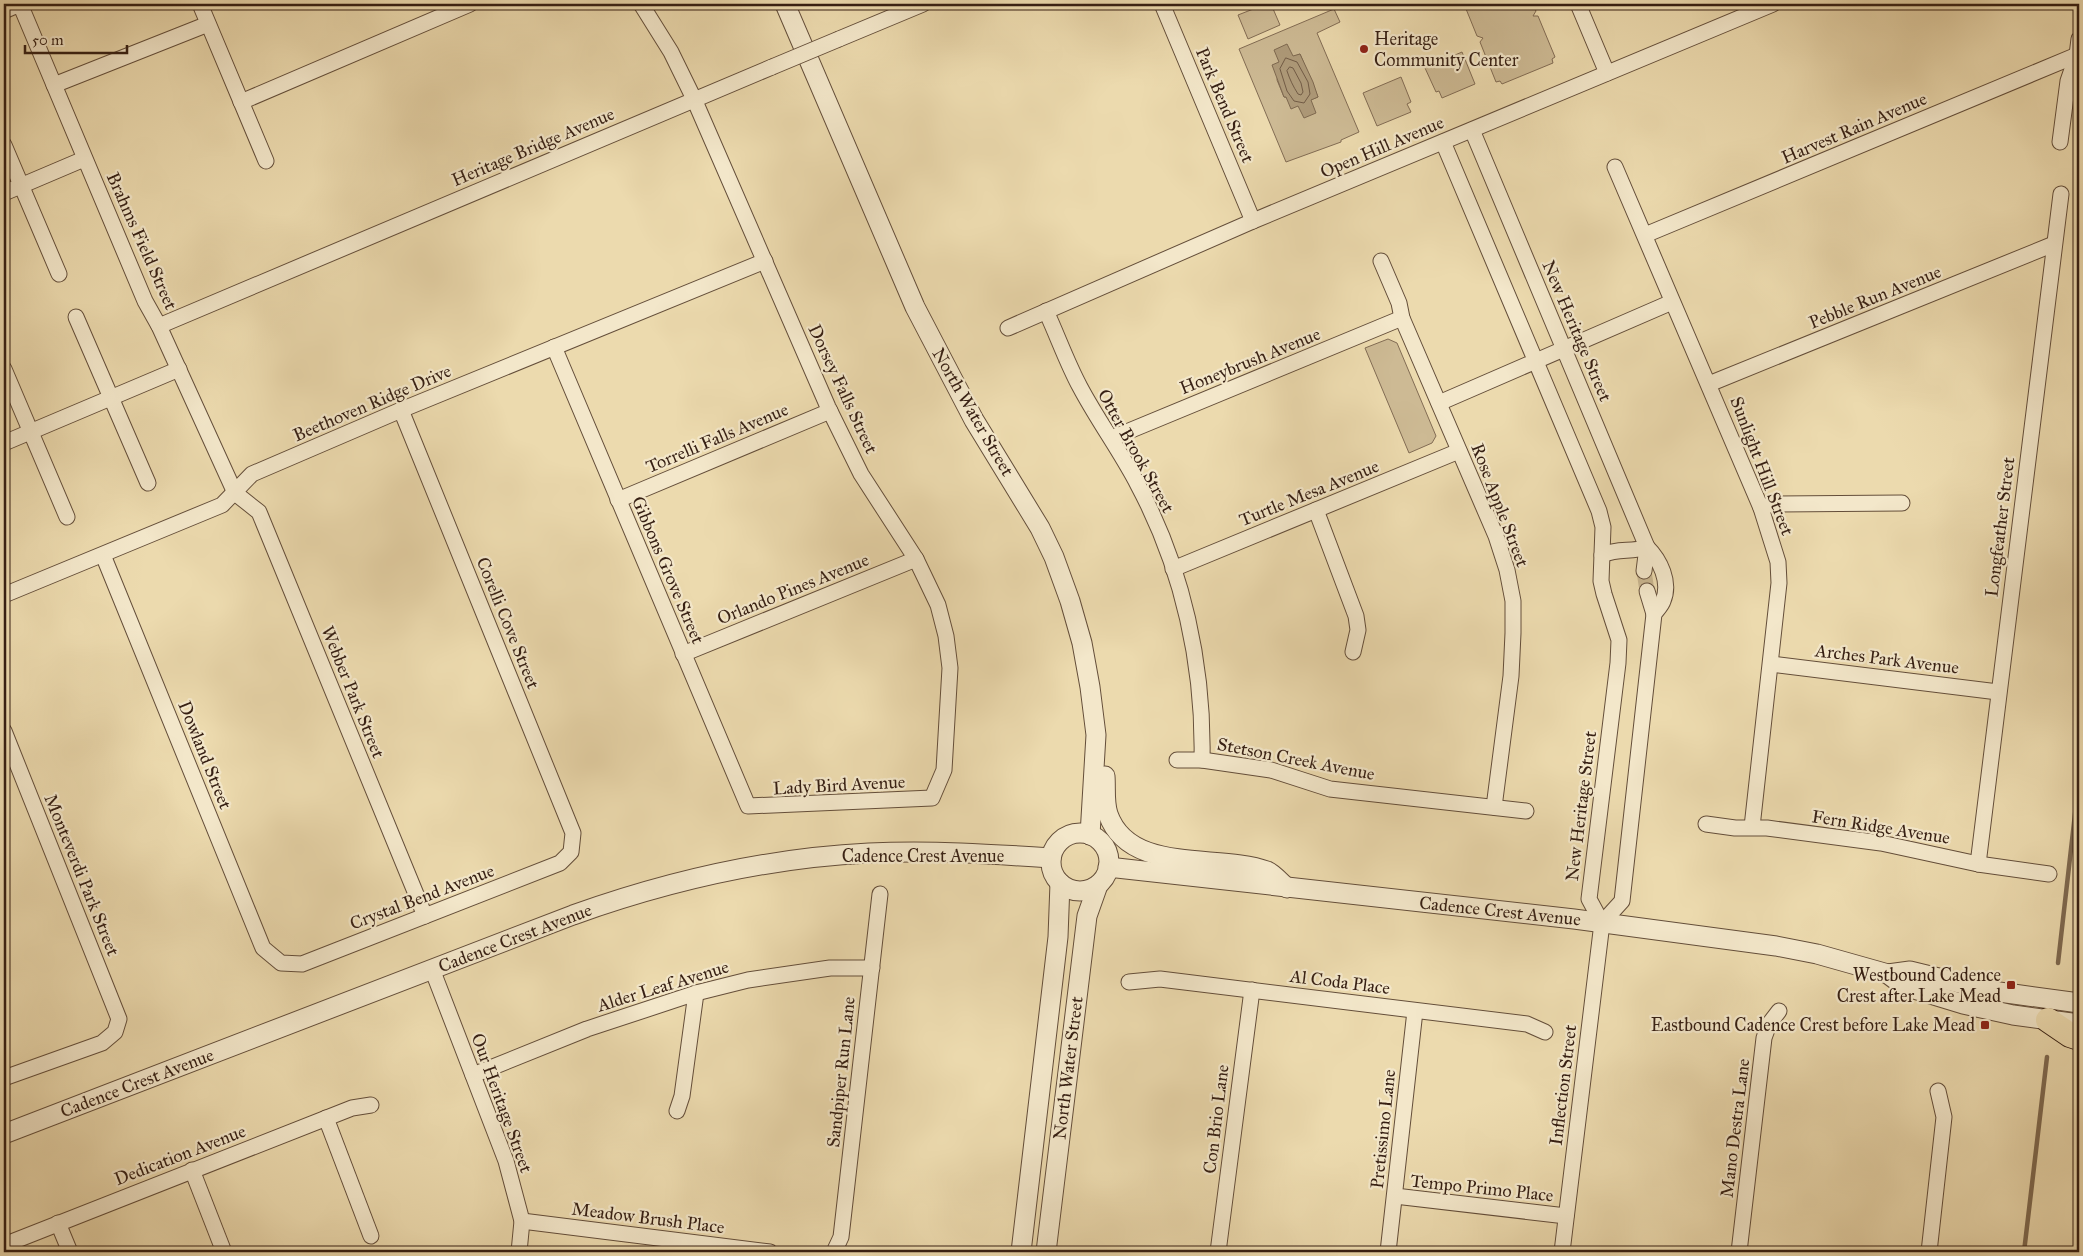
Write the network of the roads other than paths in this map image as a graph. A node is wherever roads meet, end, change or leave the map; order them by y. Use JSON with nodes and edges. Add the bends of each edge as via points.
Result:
{"nodes":[{"id":1,"x":20,"y":4,"type":"edge"},
{"id":2,"x":200,"y":4,"type":"edge"},
{"id":3,"x":470,"y":4,"type":"edge"},
{"id":4,"x":641,"y":4,"type":"edge"},
{"id":5,"x":785,"y":4,"type":"edge"},
{"id":6,"x":922,"y":4,"type":"edge"},
{"id":7,"x":1162,"y":4,"type":"edge"},
{"id":8,"x":1578,"y":4,"type":"edge"},
{"id":9,"x":1773,"y":4,"type":"edge"},
{"id":10,"x":4,"y":10,"type":"edge"},
{"id":11,"x":208,"y":24,"type":"junction"},
{"id":12,"x":2079,"y":39,"type":"edge"},
{"id":13,"x":2078,"y":55,"type":"junction"},
{"id":14,"x":1607,"y":72,"type":"junction"},
{"id":15,"x":54,"y":85,"type":"junction"},
{"id":16,"x":694,"y":99,"type":"junction"},
{"id":17,"x":241,"y":102,"type":"junction"},
{"id":18,"x":1472,"y":130,"type":"junction"},
{"id":19,"x":1443,"y":142,"type":"junction"},
{"id":20,"x":2060,"y":142,"type":"dead end"},
{"id":21,"x":4,"y":145,"type":"edge"},
{"id":22,"x":84,"y":159,"type":"junction"},
{"id":23,"x":266,"y":161,"type":"dead end"},
{"id":24,"x":1615,"y":167,"type":"dead end"},
{"id":25,"x":21,"y":186,"type":"junction"},
{"id":26,"x":4,"y":193,"type":"edge"},
{"id":27,"x":2061,"y":194,"type":"dead end"},
{"id":28,"x":1253,"y":221,"type":"junction"},
{"id":29,"x":1645,"y":235,"type":"junction"},
{"id":30,"x":2054,"y":244,"type":"junction"},
{"id":31,"x":1381,"y":260,"type":"dead end"},
{"id":32,"x":765,"y":261,"type":"junction"},
{"id":33,"x":59,"y":274,"type":"dead end"},
{"id":34,"x":1672,"y":302,"type":"junction"},
{"id":35,"x":1046,"y":311,"type":"junction"},
{"id":36,"x":76,"y":317,"type":"dead end"},
{"id":37,"x":1402,"y":318,"type":"junction"},
{"id":38,"x":160,"y":326,"type":"junction"},
{"id":39,"x":1008,"y":328,"type":"dead end"},
{"id":40,"x":554,"y":348,"type":"junction"},
{"id":41,"x":1565,"y":350,"type":"junction"},
{"id":42,"x":1536,"y":362,"type":"junction"},
{"id":43,"x":4,"y":369,"type":"edge"},
{"id":44,"x":179,"y":369,"type":"junction"},
{"id":45,"x":1709,"y":384,"type":"junction"},
{"id":46,"x":111,"y":397,"type":"junction"},
{"id":47,"x":1440,"y":403,"type":"junction"},
{"id":48,"x":401,"y":410,"type":"junction"},
{"id":49,"x":830,"y":411,"type":"junction"},
{"id":50,"x":31,"y":431,"type":"junction"},
{"id":51,"x":1112,"y":438,"type":"junction"},
{"id":52,"x":4,"y":443,"type":"edge"},
{"id":53,"x":1459,"y":451,"type":"junction"},
{"id":54,"x":148,"y":483,"type":"dead end"},
{"id":55,"x":234,"y":492,"type":"junction"},
{"id":56,"x":618,"y":500,"type":"junction"},
{"id":57,"x":1902,"y":503,"type":"dead end"},
{"id":58,"x":1761,"y":508,"type":"junction"},
{"id":59,"x":1316,"y":510,"type":"junction"},
{"id":60,"x":67,"y":517,"type":"dead end"},
{"id":61,"x":1647,"y":547,"type":"junction"},
{"id":62,"x":103,"y":555,"type":"junction"},
{"id":63,"x":1602,"y":555,"type":"junction"},
{"id":64,"x":916,"y":559,"type":"junction"},
{"id":65,"x":1173,"y":569,"type":"junction"},
{"id":66,"x":1644,"y":572,"type":"tunnel mouth"},
{"id":67,"x":1647,"y":591,"type":"tunnel mouth"},
{"id":68,"x":4,"y":595,"type":"edge"},
{"id":69,"x":1654,"y":614,"type":"junction"},
{"id":70,"x":1353,"y":652,"type":"dead end"},
{"id":71,"x":683,"y":654,"type":"junction"},
{"id":72,"x":1771,"y":664,"type":"junction"},
{"id":73,"x":1998,"y":692,"type":"junction"},
{"id":74,"x":4,"y":731,"type":"edge"},
{"id":75,"x":1096,"y":735,"type":"junction"},
{"id":76,"x":1177,"y":760,"type":"dead end"},
{"id":77,"x":1202,"y":760,"type":"junction"},
{"id":78,"x":932,"y":798,"type":"joint"},
{"id":79,"x":748,"y":806,"type":"joint"},
{"id":80,"x":1494,"y":807,"type":"junction"},
{"id":81,"x":1526,"y":811,"type":"dead end"},
{"id":82,"x":1706,"y":824,"type":"dead end"},
{"id":83,"x":1752,"y":827,"type":"junction"},
{"id":84,"x":1090,"y":835,"type":"junction"},
{"id":85,"x":571,"y":852,"type":"joint"},
{"id":86,"x":1051,"y":858,"type":"junction"},
{"id":87,"x":1978,"y":864,"type":"junction"},
{"id":88,"x":1108,"y":867,"type":"junction"},
{"id":89,"x":2049,"y":874,"type":"dead end"},
{"id":90,"x":1060,"y":883,"type":"junction"},
{"id":91,"x":1098,"y":885,"type":"junction"},
{"id":92,"x":1287,"y":888,"type":"junction"},
{"id":93,"x":880,"y":894,"type":"dead end"},
{"id":94,"x":425,"y":916,"type":"junction"},
{"id":95,"x":1602,"y":923,"type":"junction"},
{"id":96,"x":281,"y":963,"type":"joint"},
{"id":97,"x":872,"y":968,"type":"junction"},
{"id":98,"x":432,"y":969,"type":"junction"},
{"id":99,"x":1888,"y":974,"type":"junction"},
{"id":100,"x":1129,"y":982,"type":"dead end"},
{"id":101,"x":1252,"y":990,"type":"junction"},
{"id":102,"x":696,"y":993,"type":"junction"},
{"id":103,"x":2079,"y":1003,"type":"edge"},
{"id":104,"x":1415,"y":1011,"type":"junction"},
{"id":105,"x":1779,"y":1011,"type":"dead end"},
{"id":106,"x":2048,"y":1020,"type":"junction"},
{"id":107,"x":2079,"y":1024,"type":"edge"},
{"id":108,"x":1545,"y":1032,"type":"dead end"},
{"id":109,"x":2079,"y":1038,"type":"edge"},
{"id":110,"x":473,"y":1075,"type":"junction"},
{"id":111,"x":4,"y":1078,"type":"edge"},
{"id":112,"x":1938,"y":1091,"type":"dead end"},
{"id":113,"x":371,"y":1105,"type":"dead end"},
{"id":114,"x":677,"y":1111,"type":"dead end"},
{"id":115,"x":326,"y":1118,"type":"junction"},
{"id":116,"x":4,"y":1134,"type":"edge"},
{"id":117,"x":192,"y":1170,"type":"junction"},
{"id":118,"x":1395,"y":1196,"type":"junction"},
{"id":119,"x":1566,"y":1216,"type":"junction"},
{"id":120,"x":522,"y":1221,"type":"junction"},
{"id":121,"x":58,"y":1223,"type":"junction"},
{"id":122,"x":371,"y":1236,"type":"dead end"},
{"id":123,"x":4,"y":1245,"type":"edge"},
{"id":124,"x":70,"y":1252,"type":"edge"},
{"id":125,"x":224,"y":1252,"type":"edge"},
{"id":126,"x":519,"y":1252,"type":"edge"},
{"id":127,"x":770,"y":1252,"type":"edge"},
{"id":128,"x":834,"y":1252,"type":"edge"},
{"id":129,"x":1020,"y":1252,"type":"edge"},
{"id":130,"x":1046,"y":1252,"type":"edge"},
{"id":131,"x":1218,"y":1252,"type":"edge"},
{"id":132,"x":1388,"y":1252,"type":"edge"},
{"id":133,"x":1562,"y":1252,"type":"edge"},
{"id":134,"x":1739,"y":1252,"type":"edge"},
{"id":135,"x":1929,"y":1252,"type":"edge"}],
"edges":[{"from":1,"to":10,"type":"street"},
{"from":1,"to":15,"type":"street","name":"Brahms Field Street"},
{"from":2,"to":11,"type":"street"},
{"from":3,"to":17,"type":"street"},
{"from":4,"to":16,"type":"street","name":"Dorsey Falls Street"},
{"from":5,"to":75,"type":"street","name":"North Water Street","via":[[915,307],[970,412],[1025,501],[1054,557],[1082,643]]},
{"from":6,"to":16,"type":"street","name":"Heritage Bridge Avenue","bridge":true},
{"from":7,"to":28,"type":"street","name":"Park Bend Street"},
{"from":8,"to":14,"type":"street"},
{"from":9,"to":14,"type":"street","name":"Open Hill Avenue"},
{"from":11,"to":15,"type":"street"},
{"from":11,"to":17,"type":"street"},
{"from":12,"to":13,"type":"street"},
{"from":13,"to":20,"type":"street","via":[[2068,81]]},
{"from":13,"to":29,"type":"street","name":"Harvest Rain Avenue"},
{"from":14,"to":18,"type":"street","name":"Open Hill Avenue"},
{"from":15,"to":22,"type":"street","name":"Brahms Field Street"},
{"from":16,"to":32,"type":"street","name":"Dorsey Falls Street"},
{"from":16,"to":38,"type":"street","name":"Heritage Bridge Avenue"},
{"from":17,"to":23,"type":"street"},
{"from":18,"to":19,"type":"street","name":"Open Hill Avenue"},
{"from":18,"to":41,"type":"street","name":"New Heritage Street"},
{"from":19,"to":28,"type":"street","name":"Open Hill Avenue"},
{"from":19,"to":42,"type":"street","name":"New Heritage Street"},
{"from":21,"to":25,"type":"street"},
{"from":22,"to":25,"type":"street"},
{"from":22,"to":38,"type":"street","name":"Brahms Field Street","via":[[145,301]]},
{"from":24,"to":29,"type":"street","name":"Sunlight Hill Street"},
{"from":25,"to":26,"type":"street"},
{"from":25,"to":33,"type":"street"},
{"from":27,"to":30,"type":"street","name":"Longfeather Street"},
{"from":28,"to":35,"type":"street","name":"Open Hill Avenue"},
{"from":29,"to":34,"type":"street","name":"Sunlight Hill Street"},
{"from":30,"to":45,"type":"street","name":"Pebble Run Avenue"},
{"from":30,"to":73,"type":"street","name":"Longfeather Street"},
{"from":31,"to":37,"type":"street","name":"Rose Apple Street"},
{"from":32,"to":40,"type":"street","name":"Beethoven Ridge Drive"},
{"from":32,"to":49,"type":"street","name":"Dorsey Falls Street"},
{"from":34,"to":41,"type":"street"},
{"from":34,"to":45,"type":"street","name":"Sunlight Hill Street"},
{"from":35,"to":39,"type":"street","name":"Open Hill Avenue"},
{"from":35,"to":51,"type":"street","name":"Otter Brook Street","via":[[1081,389]]},
{"from":36,"to":46,"type":"street"},
{"from":37,"to":47,"type":"street","name":"Rose Apple Street"},
{"from":37,"to":51,"type":"street","name":"Honeybrush Avenue"},
{"from":38,"to":44,"type":"street","name":"Brahms Field Street"},
{"from":40,"to":48,"type":"street","name":"Beethoven Ridge Drive"},
{"from":40,"to":56,"type":"street","name":"Gibbons Grove Street"},
{"from":41,"to":42,"type":"street"},
{"from":41,"to":61,"type":"street","name":"New Heritage Street"},
{"from":42,"to":47,"type":"street"},
{"from":42,"to":63,"type":"street","name":"New Heritage Street","via":[[1599,511],[1603,528]]},
{"from":43,"to":50,"type":"street"},
{"from":44,"to":46,"type":"street"},
{"from":44,"to":55,"type":"street","name":"Brahms Field Street"},
{"from":45,"to":58,"type":"street","name":"Sunlight Hill Street"},
{"from":46,"to":50,"type":"street"},
{"from":46,"to":54,"type":"street"},
{"from":47,"to":53,"type":"street","name":"Rose Apple Street"},
{"from":48,"to":55,"type":"street","name":"Beethoven Ridge Drive","via":[[252,474]]},
{"from":48,"to":85,"type":"street","name":"Corelli Cove Street","via":[[573,832]]},
{"from":49,"to":56,"type":"street","name":"Torrelli Falls Avenue"},
{"from":49,"to":64,"type":"street","name":"Dorsey Falls Street","via":[[861,474]]},
{"from":50,"to":52,"type":"street"},
{"from":50,"to":60,"type":"street"},
{"from":51,"to":65,"type":"street","name":"Otter Brook Street","via":[[1139,486]]},
{"from":53,"to":59,"type":"street","name":"Turtle Mesa Avenue"},
{"from":53,"to":80,"type":"street","name":"Rose Apple Street","via":[[1496,536],[1513,601],[1511,676]]},
{"from":55,"to":62,"type":"street","name":"Beethoven Ridge Drive","via":[[222,506]]},
{"from":55,"to":94,"type":"street","name":"Webber Park Street","via":[[260,512]]},
{"from":56,"to":71,"type":"street","name":"Gibbons Grove Street"},
{"from":57,"to":58,"type":"street","via":[[1772,504]]},
{"from":58,"to":72,"type":"street","name":"Sunlight Hill Street","via":[[1778,562],[1779,584]]},
{"from":59,"to":65,"type":"street","name":"Turtle Mesa Avenue"},
{"from":59,"to":70,"type":"street","via":[[1356,616],[1358,630]]},
{"from":61,"to":63,"type":"street","via":[[1634,551],[1614,550]]},
{"from":61,"to":66,"type":"street","name":"New Heritage Street"},
{"from":61,"to":69,"type":"street","name":"New Heritage Street","via":[[1659,561],[1665,584],[1664,601]]},
{"from":62,"to":68,"type":"street","name":"Beethoven Ridge Drive"},
{"from":62,"to":96,"type":"street","name":"Dowland Street","via":[[263,948]]},
{"from":63,"to":95,"type":"street","name":"New Heritage Street","via":[[1604,594],[1619,640],[1589,899]]},
{"from":64,"to":71,"type":"street","name":"Orlando Pines Avenue"},
{"from":64,"to":78,"type":"street","name":"Dorsey Falls Street","via":[[938,605],[950,668],[944,770]]},
{"from":65,"to":77,"type":"street","name":"Otter Brook Street","via":[[1198,670]]},
{"from":67,"to":69,"type":"street","name":"New Heritage Street"},
{"from":69,"to":95,"type":"street","name":"New Heritage Street","via":[[1622,901]]},
{"from":71,"to":79,"type":"street","name":"Gibbons Grove Street"},
{"from":72,"to":73,"type":"street","name":"Arches Park Avenue"},
{"from":72,"to":83,"type":"street","name":"Sunlight Hill Street"},
{"from":73,"to":87,"type":"street","name":"Longfeather Street"},
{"from":74,"to":111,"type":"street","name":"Monteverdi Park Street","via":[[119,1019],[115,1032],[102,1043]]},
{"from":75,"to":84,"type":"street","name":"North Water Street"},
{"from":75,"to":92,"type":"street","via":[[1106,777],[1108,813],[1124,840],[1160,855],[1269,871]]},
{"from":76,"to":77,"type":"street","name":"Stetson Creek Avenue"},
{"from":77,"to":80,"type":"street","name":"Stetson Creek Avenue","via":[[1271,770],[1330,788]]},
{"from":78,"to":79,"type":"street","name":"Lady Bird Avenue"},
{"from":80,"to":81,"type":"street","name":"Stetson Creek Avenue"},
{"from":82,"to":83,"type":"street","name":"Fern Ridge Avenue"},
{"from":83,"to":87,"type":"street","name":"Fern Ridge Avenue","via":[[1881,844]]},
{"from":84,"to":86,"type":"street","via":[[1071,835],[1062,840]]},
{"from":84,"to":88,"type":"street","via":[[1105,848]]},
{"from":85,"to":94,"type":"street","name":"Crystal Bend Avenue","via":[[560,863]]},
{"from":86,"to":90,"type":"street","via":[[1054,875]]},
{"from":86,"to":98,"type":"street","name":"Cadence Crest Avenue","via":[[886,852],[746,867],[678,882],[607,903]]},
{"from":87,"to":89,"type":"street","name":"Fern Ridge Avenue"},
{"from":88,"to":91,"type":"street"},
{"from":88,"to":92,"type":"street","name":"Cadence Crest Avenue"},
{"from":90,"to":91,"type":"street","via":[[1074,891]]},
{"from":90,"to":129,"type":"street","name":"North Water Street","via":[[1058,937]]},
{"from":91,"to":130,"type":"street","name":"North Water Street","via":[[1087,916]]},
{"from":92,"to":95,"type":"street","name":"Cadence Crest Avenue"},
{"from":93,"to":97,"type":"street","name":"Sandpiper Run Lane"},
{"from":94,"to":96,"type":"street","name":"Crystal Bend Avenue","via":[[302,964]]},
{"from":95,"to":99,"type":"street","name":"Cadence Crest Avenue","via":[[1776,946]]},
{"from":95,"to":119,"type":"street","name":"Inflection Street"},
{"from":97,"to":102,"type":"street","name":"Alder Leaf Avenue","via":[[830,968],[748,980]]},
{"from":97,"to":128,"type":"street","name":"Sandpiper Run Lane","via":[[841,1237]]},
{"from":98,"to":110,"type":"street","name":"Our Heritage Street"},
{"from":98,"to":116,"type":"street","name":"Cadence Crest Avenue"},
{"from":99,"to":103,"type":"street","name":"Cadence Crest Avenue","via":[[1910,971],[1992,991]]},
{"from":99,"to":106,"type":"street","name":"Cadence Crest Avenue","via":[[1904,986],[1963,1004]]},
{"from":100,"to":101,"type":"street","name":"Al Coda Place","via":[[1160,979]]},
{"from":101,"to":104,"type":"street","name":"Al Coda Place"},
{"from":101,"to":131,"type":"street","name":"Con Brio Lane"},
{"from":102,"to":110,"type":"street","name":"Alder Leaf Avenue","via":[[587,1029]]},
{"from":102,"to":114,"type":"street","via":[[682,1096]]},
{"from":104,"to":108,"type":"street","name":"Al Coda Place","via":[[1527,1024]]},
{"from":104,"to":118,"type":"street","name":"Pretissimo Lane"},
{"from":105,"to":134,"type":"street","name":"Mano Destra Lane","via":[[1764,1038]]},
{"from":106,"to":107,"type":"street","name":"Cadence Crest Avenue"},
{"from":106,"to":109,"type":"main road"},
{"from":110,"to":120,"type":"street","name":"Our Heritage Street","via":[[506,1161]]},
{"from":112,"to":135,"type":"street","via":[[1944,1117]]},
{"from":113,"to":115,"type":"street","name":"Dedication Avenue"},
{"from":115,"to":117,"type":"street","name":"Dedication Avenue"},
{"from":115,"to":122,"type":"street"},
{"from":117,"to":121,"type":"street","name":"Dedication Avenue"},
{"from":117,"to":125,"type":"street"},
{"from":118,"to":119,"type":"street","name":"Tempo Primo Place"},
{"from":118,"to":132,"type":"street","name":"Pretissimo Lane"},
{"from":119,"to":133,"type":"street","name":"Inflection Street"},
{"from":120,"to":126,"type":"street","name":"Our Heritage Street"},
{"from":120,"to":127,"type":"street","name":"Meadow Brush Place"},
{"from":121,"to":123,"type":"street","name":"Dedication Avenue"},
{"from":121,"to":124,"type":"street"}]}
